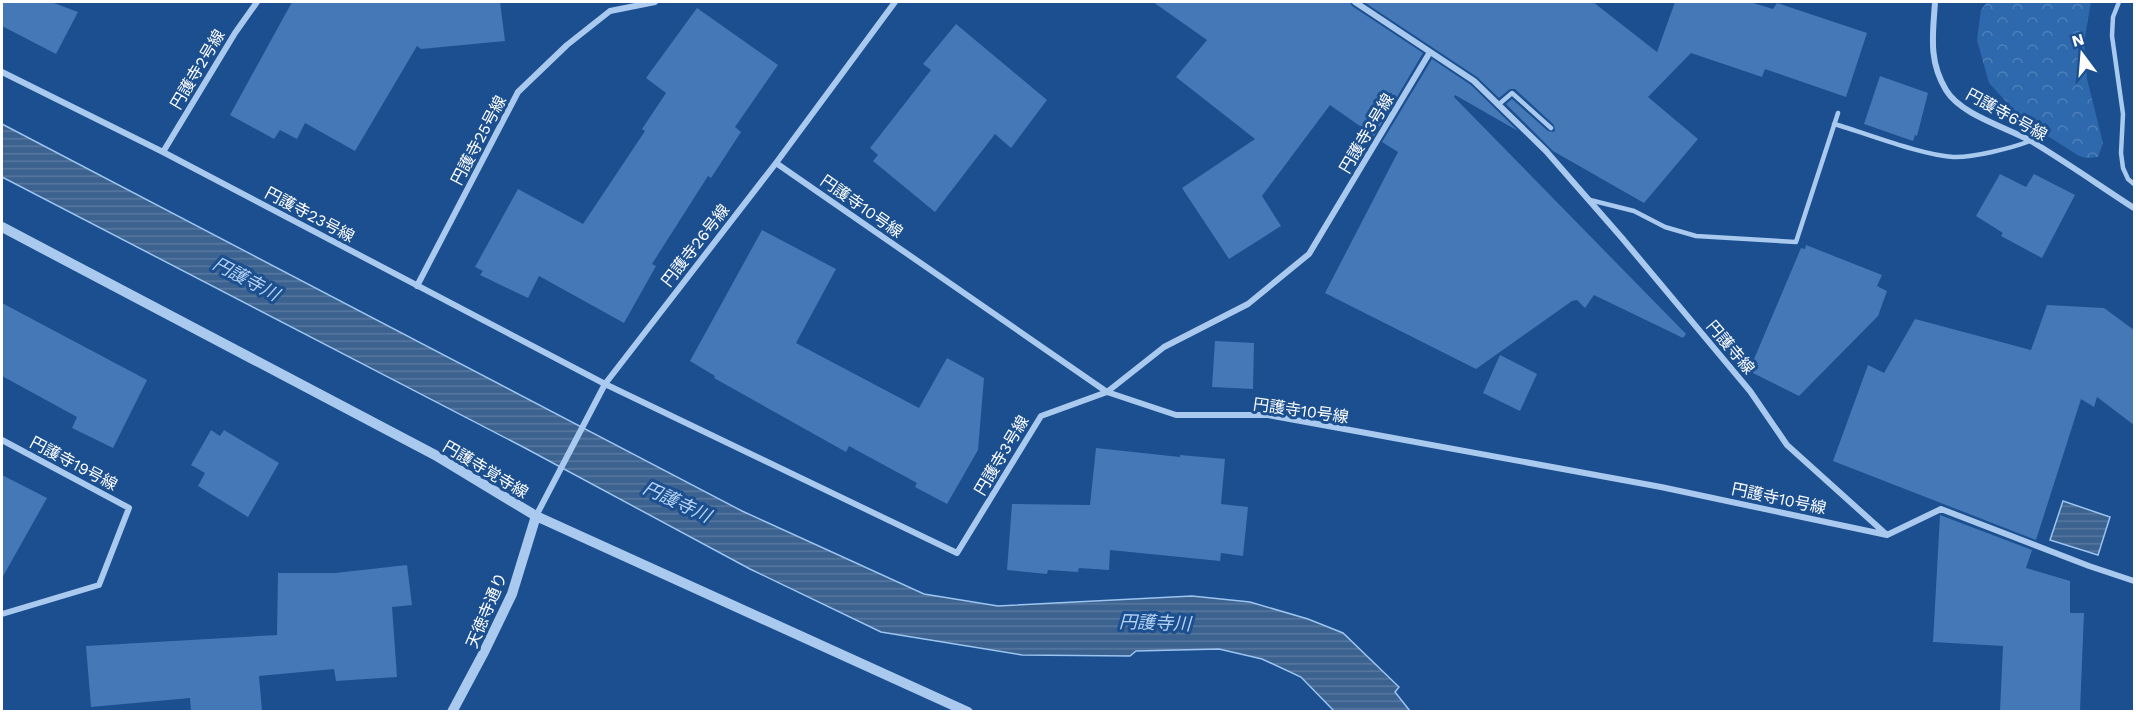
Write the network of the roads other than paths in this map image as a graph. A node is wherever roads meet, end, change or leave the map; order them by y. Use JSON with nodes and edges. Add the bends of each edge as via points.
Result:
{"nodes":[{"id":1,"x":257,"y":2,"type":"edge"},
{"id":2,"x":655,"y":2,"type":"edge"},
{"id":3,"x":896,"y":2,"type":"edge"},
{"id":4,"x":1355,"y":2,"type":"edge"},
{"id":5,"x":1935,"y":2,"type":"edge"},
{"id":6,"x":2119,"y":2,"type":"edge"},
{"id":7,"x":1430,"y":52,"type":"junction"},
{"id":8,"x":2,"y":72,"type":"edge"},
{"id":9,"x":1498,"y":105,"type":"junction"},
{"id":10,"x":1838,"y":113,"type":"dead end"},
{"id":11,"x":1834,"y":124,"type":"junction"},
{"id":12,"x":1551,"y":128,"type":"dead end"},
{"id":13,"x":2030,"y":141,"type":"junction"},
{"id":14,"x":163,"y":152,"type":"junction"},
{"id":15,"x":776,"y":163,"type":"junction"},
{"id":16,"x":2134,"y":184,"type":"edge"},
{"id":17,"x":1590,"y":200,"type":"junction"},
{"id":18,"x":2134,"y":208,"type":"edge"},
{"id":19,"x":2,"y":227,"type":"edge"},
{"id":20,"x":417,"y":286,"type":"junction"},
{"id":21,"x":605,"y":384,"type":"junction"},
{"id":22,"x":1107,"y":392,"type":"junction"},
{"id":23,"x":2,"y":440,"type":"edge"},
{"id":24,"x":536,"y":516,"type":"junction"},
{"id":25,"x":1887,"y":535,"type":"junction"},
{"id":26,"x":2134,"y":581,"type":"edge"},
{"id":27,"x":2,"y":614,"type":"edge"},
{"id":28,"x":452,"y":711,"type":"edge"},
{"id":29,"x":968,"y":711,"type":"edge"}],
"edges":[{"from":1,"to":14,"type":"street","name":"円護寺2号線"},
{"from":2,"to":20,"type":"street","name":"円護寺25号線","via":[[610,11],[518,92]]},
{"from":3,"to":15,"type":"street","name":"円護寺26号線"},
{"from":4,"to":7,"type":"street","name":"円護寺線"},
{"from":5,"to":13,"type":"street","name":"円護寺6号線","via":[[1932,57],[1947,92],[1958,105]]},
{"from":6,"to":16,"type":"lane","via":[[2112,36],[2124,114],[2121,153],[2123,168]]},
{"from":7,"to":9,"type":"street","name":"円護寺線","via":[[1474,81]]},
{"from":7,"to":22,"type":"street","name":"円護寺3号線","via":[[1309,254],[1248,304],[1164,347]]},
{"from":8,"to":14,"type":"street","name":"円護寺23号線"},
{"from":9,"to":12,"type":"lane","via":[[1512,93]]},
{"from":9,"to":17,"type":"street","name":"円護寺線"},
{"from":10,"to":11,"type":"lane"},
{"from":11,"to":13,"type":"lane","via":[[1955,157]]},
{"from":11,"to":17,"type":"lane","via":[[1796,242],[1696,236],[1665,227],[1634,211]]},
{"from":13,"to":18,"type":"street","name":"円護寺6号線"},
{"from":14,"to":20,"type":"street","name":"円護寺23号線"},
{"from":15,"to":21,"type":"street","name":"円護寺26号線"},
{"from":15,"to":22,"type":"street","name":"円護寺10号線"},
{"from":17,"to":25,"type":"street","name":"円護寺線","via":[[1750,392],[1787,445]]},
{"from":19,"to":24,"type":"street","name":"円護寺覚寺線","via":[[435,455]]},
{"from":20,"to":21,"type":"street","name":"円護寺23号線"},
{"from":21,"to":22,"type":"street","name":"円護寺3号線","via":[[957,553],[1041,416]]},
{"from":21,"to":24,"type":"street","name":"円護寺26号線"},
{"from":22,"to":25,"type":"street","name":"円護寺10号線","via":[[1176,415],[1268,415],[1661,487]]},
{"from":23,"to":27,"type":"street","name":"円護寺19号線","via":[[129,508],[99,585]]},
{"from":24,"to":28,"type":"street","name":"天徳寺通り","via":[[512,594]]},
{"from":24,"to":29,"type":"street","name":"円護寺覚寺線"},
{"from":25,"to":26,"type":"street","via":[[1941,509]]}]}
